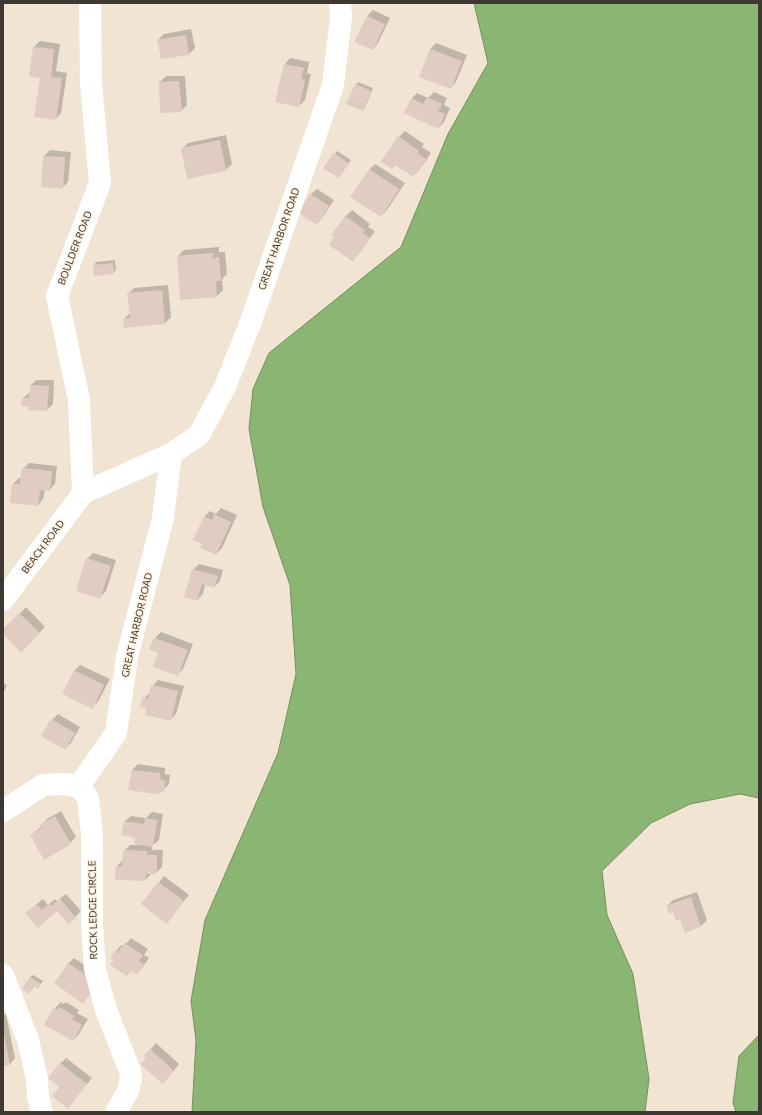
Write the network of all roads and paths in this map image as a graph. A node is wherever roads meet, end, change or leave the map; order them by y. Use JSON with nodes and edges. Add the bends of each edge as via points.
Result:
{"nodes":[{"id":1,"x":90,"y":3,"type":"edge"},
{"id":2,"x":340,"y":3,"type":"edge"},
{"id":3,"x":171,"y":454,"type":"junction"},
{"id":4,"x":83,"y":493,"type":"junction"},
{"id":5,"x":3,"y":600,"type":"edge"},
{"id":6,"x":79,"y":786,"type":"junction"},
{"id":7,"x":3,"y":811,"type":"edge"},
{"id":8,"x":3,"y":975,"type":"edge"},
{"id":9,"x":42,"y":1112,"type":"edge"},
{"id":10,"x":116,"y":1112,"type":"edge"}],
"edges":[{"from":1,"to":4,"type":"street","name":"BOULDER ROAD","via":[[91,84],[100,183],[57,296],[79,400]]},
{"from":2,"to":3,"type":"street","name":"GREAT HARBOR ROAD","via":[[341,17],[333,85],[250,324],[225,387],[199,435]]},
{"from":3,"to":4,"type":"street","name":"GREAT HARBOR ROAD"},
{"from":3,"to":6,"type":"street","name":"GREAT HARBOR ROAD","via":[[164,518],[127,657],[116,733]]},
{"from":4,"to":5,"type":"street","name":"BEACH ROAD"},
{"from":6,"to":7,"type":"street","via":[[43,785]]},
{"from":6,"to":10,"type":"street","name":"ROCK LEDGE CIRCLE","via":[[88,798],[92,834],[92,925],[95,969],[106,1010],[131,1078],[128,1091]]},
{"from":8,"to":9,"type":"street","via":[[28,1040]]}]}
